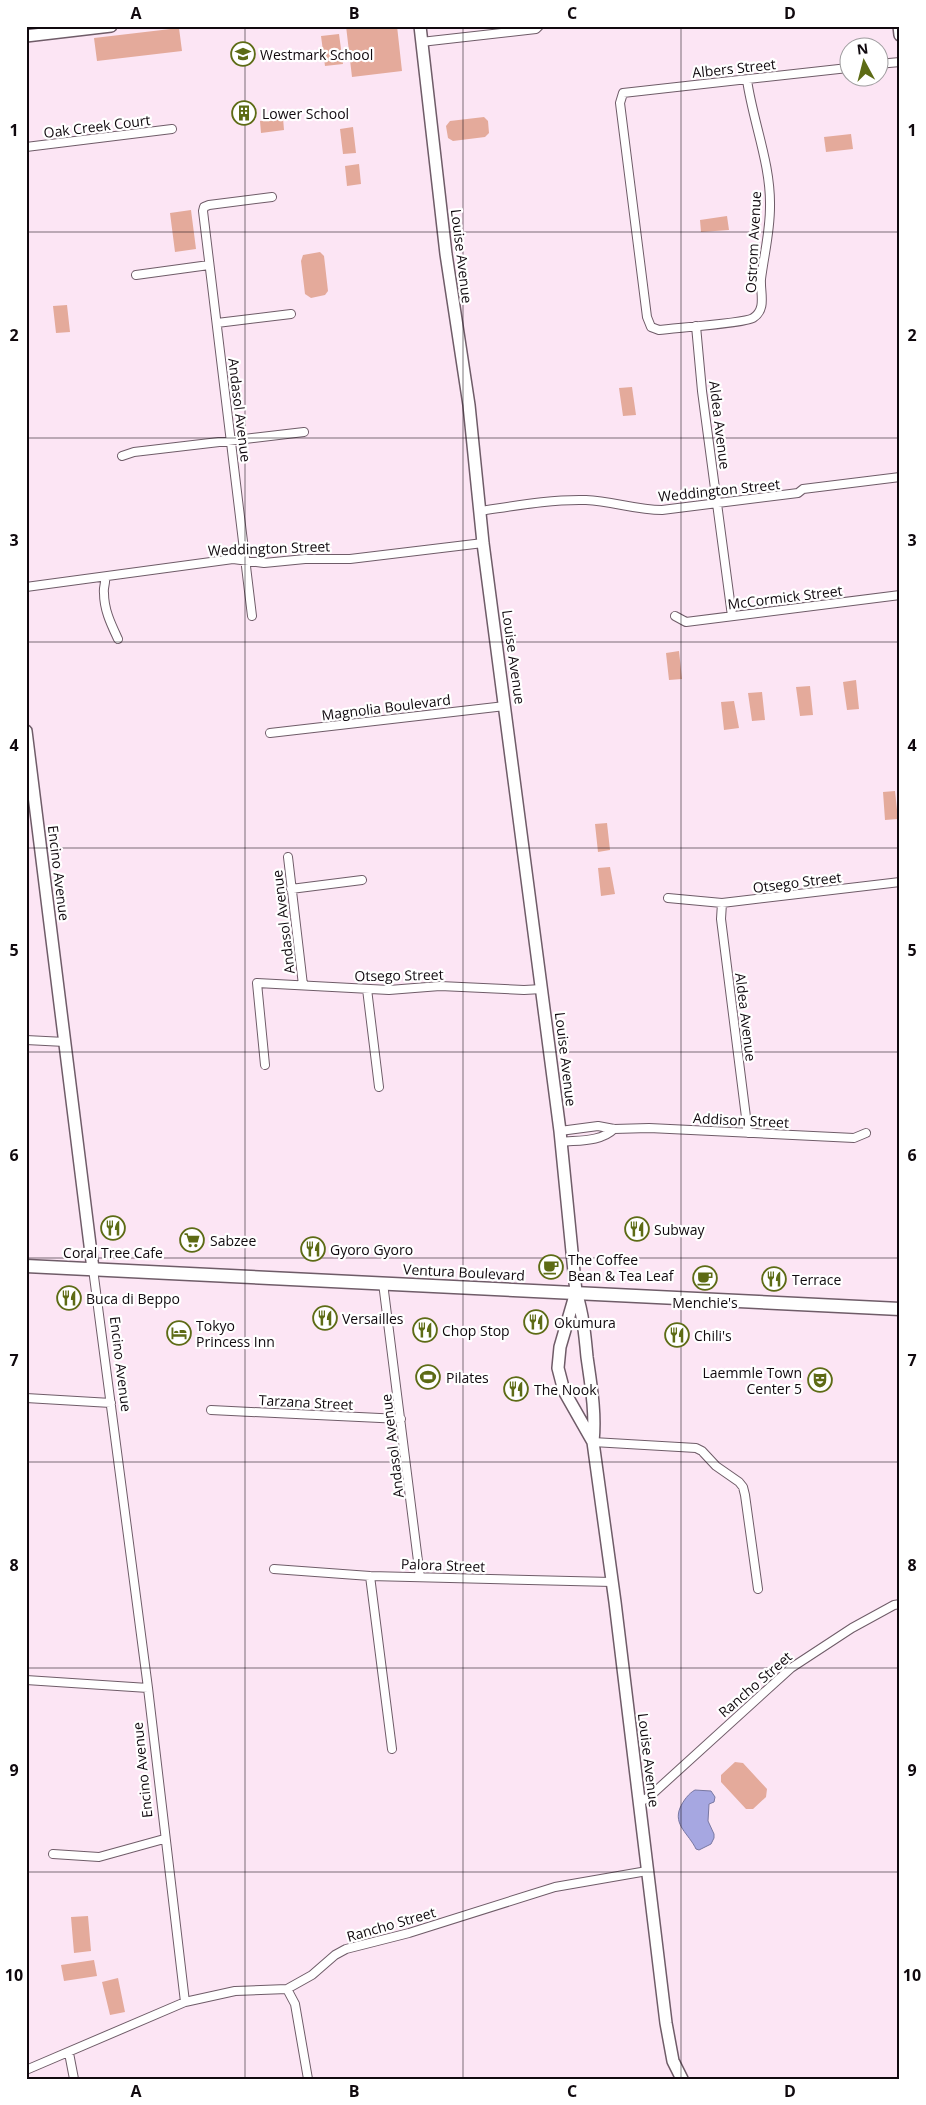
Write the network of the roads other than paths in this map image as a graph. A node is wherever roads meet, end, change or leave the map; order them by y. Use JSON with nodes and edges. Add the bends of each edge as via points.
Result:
{"nodes":[{"id":1,"x":111,"y":26,"type":"edge"},
{"id":2,"x":420,"y":26,"type":"edge"},
{"id":3,"x":539,"y":26,"type":"edge"},
{"id":4,"x":899,"y":26,"type":"edge"},
{"id":5,"x":900,"y":35,"type":"edge"},
{"id":6,"x":26,"y":36,"type":"edge"},
{"id":7,"x":421,"y":42,"type":"junction"},
{"id":8,"x":838,"y":69,"type":"edge"},
{"id":9,"x":747,"y":80,"type":"junction"},
{"id":10,"x":172,"y":130,"type":"dead end"},
{"id":11,"x":26,"y":147,"type":"edge"},
{"id":12,"x":272,"y":197,"type":"dead end"},
{"id":13,"x":209,"y":265,"type":"junction"},
{"id":14,"x":136,"y":275,"type":"dead end"},
{"id":15,"x":291,"y":314,"type":"dead end"},
{"id":16,"x":216,"y":323,"type":"junction"},
{"id":17,"x":696,"y":326,"type":"junction"},
{"id":18,"x":304,"y":432,"type":"dead end"},
{"id":19,"x":231,"y":441,"type":"junction"},
{"id":20,"x":122,"y":456,"type":"dead end"},
{"id":21,"x":900,"y":477,"type":"edge"},
{"id":22,"x":718,"y":503,"type":"junction"},
{"id":23,"x":480,"y":511,"type":"junction"},
{"id":24,"x":483,"y":543,"type":"junction"},
{"id":25,"x":246,"y":560,"type":"junction"},
{"id":26,"x":101,"y":578,"type":"junction"},
{"id":27,"x":26,"y":587,"type":"edge"},
{"id":28,"x":900,"y":595,"type":"edge"},
{"id":29,"x":252,"y":616,"type":"dead end"},
{"id":30,"x":675,"y":616,"type":"dead end"},
{"id":31,"x":732,"y":616,"type":"junction"},
{"id":32,"x":118,"y":639,"type":"dead end"},
{"id":33,"x":505,"y":706,"type":"junction"},
{"id":34,"x":26,"y":731,"type":"edge"},
{"id":35,"x":270,"y":733,"type":"dead end"},
{"id":36,"x":28,"y":763,"type":"edge"},
{"id":37,"x":288,"y":857,"type":"dead end"},
{"id":38,"x":362,"y":880,"type":"dead end"},
{"id":39,"x":900,"y":882,"type":"edge"},
{"id":40,"x":291,"y":889,"type":"junction"},
{"id":41,"x":668,"y":898,"type":"dead end"},
{"id":42,"x":722,"y":903,"type":"junction"},
{"id":43,"x":303,"y":985,"type":"junction"},
{"id":44,"x":367,"y":989,"type":"junction"},
{"id":45,"x":542,"y":989,"type":"junction"},
{"id":46,"x":26,"y":1040,"type":"edge"},
{"id":47,"x":65,"y":1042,"type":"junction"},
{"id":48,"x":265,"y":1065,"type":"dead end"},
{"id":49,"x":379,"y":1086,"type":"dead end"},
{"id":50,"x":614,"y":1129,"type":"junction"},
{"id":51,"x":748,"y":1133,"type":"junction"},
{"id":52,"x":866,"y":1133,"type":"dead end"},
{"id":53,"x":560,"y":1136,"type":"junction"},
{"id":54,"x":26,"y":1266,"type":"edge"},
{"id":55,"x":93,"y":1269,"type":"junction"},
{"id":56,"x":382,"y":1283,"type":"junction"},
{"id":57,"x":576,"y":1292,"type":"junction"},
{"id":58,"x":900,"y":1310,"type":"edge"},
{"id":59,"x":26,"y":1398,"type":"edge"},
{"id":60,"x":111,"y":1403,"type":"junction"},
{"id":61,"x":211,"y":1410,"type":"dead end"},
{"id":62,"x":401,"y":1419,"type":"junction"},
{"id":63,"x":593,"y":1442,"type":"junction"},
{"id":64,"x":274,"y":1569,"type":"dead end"},
{"id":65,"x":370,"y":1576,"type":"junction"},
{"id":66,"x":420,"y":1577,"type":"junction"},
{"id":67,"x":612,"y":1582,"type":"junction"},
{"id":68,"x":758,"y":1590,"type":"dead end"},
{"id":69,"x":900,"y":1604,"type":"edge"},
{"id":70,"x":26,"y":1680,"type":"edge"},
{"id":71,"x":148,"y":1688,"type":"junction"},
{"id":72,"x":392,"y":1749,"type":"dead end"},
{"id":73,"x":640,"y":1802,"type":"junction"},
{"id":74,"x":164,"y":1839,"type":"junction"},
{"id":75,"x":53,"y":1854,"type":"dead end"},
{"id":76,"x":647,"y":1871,"type":"junction"},
{"id":77,"x":287,"y":1989,"type":"junction"},
{"id":78,"x":185,"y":2002,"type":"junction"},
{"id":79,"x":69,"y":2053,"type":"junction"},
{"id":80,"x":26,"y":2070,"type":"edge"},
{"id":81,"x":74,"y":2079,"type":"edge"},
{"id":82,"x":308,"y":2079,"type":"edge"},
{"id":83,"x":682,"y":2079,"type":"edge"}],
"edges":[{"from":1,"to":6,"type":"street"},
{"from":2,"to":7,"type":"street","name":"Louise Avenue"},
{"from":3,"to":7,"type":"street","via":[[536,29]]},
{"from":4,"to":5,"type":"street"},
{"from":7,"to":23,"type":"street","name":"Louise Avenue"},
{"from":8,"to":9,"type":"street","name":"Albers Street"},
{"from":9,"to":17,"type":"street","name":"Ostrom Avenue","via":[[768,178],[770,206],[761,283],[762,303],[756,316],[742,322]]},
{"from":9,"to":17,"type":"street","name":"Albers Street","via":[[623,93],[620,103],[647,317],[651,328],[659,330]]},
{"from":10,"to":11,"type":"street","name":"Oak Creek Court"},
{"from":12,"to":13,"type":"street","name":"Andasol Avenue","via":[[204,207]]},
{"from":13,"to":14,"type":"street"},
{"from":13,"to":16,"type":"street","name":"Andasol Avenue"},
{"from":15,"to":16,"type":"street"},
{"from":16,"to":19,"type":"street","name":"Andasol Avenue"},
{"from":17,"to":22,"type":"street","name":"Aldea Avenue"},
{"from":18,"to":19,"type":"street"},
{"from":19,"to":20,"type":"street"},
{"from":19,"to":25,"type":"street","name":"Andasol Avenue"},
{"from":21,"to":22,"type":"street","name":"Weddington Street"},
{"from":22,"to":23,"type":"street","name":"Weddington Street","via":[[647,510],[570,500]]},
{"from":22,"to":31,"type":"street","name":"Aldea Avenue"},
{"from":23,"to":24,"type":"street","name":"Louise Avenue"},
{"from":24,"to":25,"type":"street","name":"Weddington Street","via":[[350,559],[264,563]]},
{"from":24,"to":33,"type":"street","name":"Louise Avenue"},
{"from":25,"to":26,"type":"street","name":"Weddington Street","via":[[119,573]]},
{"from":25,"to":29,"type":"street","name":"Andasol Avenue"},
{"from":26,"to":27,"type":"street","name":"Weddington Street"},
{"from":26,"to":32,"type":"street","via":[[106,585],[103,591],[108,618]]},
{"from":28,"to":31,"type":"street","name":"McCormick Street"},
{"from":30,"to":31,"type":"street","name":"McCormick Street","via":[[686,622]]},
{"from":33,"to":35,"type":"street","name":"Magnolia Boulevard"},
{"from":33,"to":45,"type":"street","name":"Louise Avenue"},
{"from":34,"to":36,"type":"street","name":"Encino Avenue"},
{"from":36,"to":47,"type":"street","name":"Encino Avenue"},
{"from":37,"to":40,"type":"street","name":"Andasol Avenue"},
{"from":38,"to":40,"type":"street"},
{"from":39,"to":42,"type":"street","name":"Otsego Street"},
{"from":40,"to":43,"type":"street","name":"Andasol Avenue"},
{"from":41,"to":42,"type":"street","name":"Otsego Street"},
{"from":42,"to":51,"type":"street","name":"Aldea Avenue"},
{"from":43,"to":44,"type":"street","name":"Otsego Street"},
{"from":43,"to":48,"type":"street","name":"Otsego Street","via":[[257,983]]},
{"from":44,"to":45,"type":"street","name":"Otsego Street","via":[[440,986]]},
{"from":44,"to":49,"type":"street"},
{"from":45,"to":53,"type":"street","name":"Louise Avenue"},
{"from":46,"to":47,"type":"street"},
{"from":47,"to":55,"type":"street","name":"Encino Avenue"},
{"from":50,"to":51,"type":"street","name":"Addison Street"},
{"from":50,"to":53,"type":"street","name":"Addison Street","via":[[598,1126]]},
{"from":50,"to":53,"type":"street","name":"Addison Street","via":[[597,1138]]},
{"from":51,"to":52,"type":"street","name":"Addison Street","via":[[854,1138]]},
{"from":53,"to":57,"type":"street","name":"Louise Avenue"},
{"from":54,"to":55,"type":"main road","name":"Ventura Boulevard"},
{"from":55,"to":56,"type":"main road","name":"Ventura Boulevard"},
{"from":55,"to":60,"type":"street","name":"Encino Avenue"},
{"from":56,"to":57,"type":"main road","name":"Ventura Boulevard"},
{"from":56,"to":62,"type":"street","name":"Andasol Avenue"},
{"from":57,"to":58,"type":"main road","name":"Ventura Boulevard"},
{"from":57,"to":63,"type":"street","name":"Louise Avenue","via":[[582,1311],[590,1372]]},
{"from":57,"to":63,"type":"street","name":"Louise Avenue","via":[[560,1346],[558,1368],[564,1391]]},
{"from":59,"to":60,"type":"street"},
{"from":60,"to":71,"type":"street","name":"Encino Avenue"},
{"from":61,"to":62,"type":"street","name":"Tarzana Street"},
{"from":62,"to":66,"type":"street","name":"Andasol Avenue"},
{"from":63,"to":67,"type":"street","name":"Louise Avenue"},
{"from":63,"to":68,"type":"street","via":[[696,1448],[743,1487]]},
{"from":64,"to":65,"type":"street","name":"Palora Street"},
{"from":65,"to":66,"type":"street","name":"Palora Street"},
{"from":65,"to":72,"type":"street"},
{"from":66,"to":67,"type":"street","name":"Palora Street"},
{"from":67,"to":73,"type":"street","name":"Louise Avenue"},
{"from":69,"to":73,"type":"street","name":"Rancho Street","via":[[852,1628],[791,1668]]},
{"from":70,"to":71,"type":"street"},
{"from":71,"to":74,"type":"street","name":"Encino Avenue"},
{"from":73,"to":76,"type":"street","name":"Louise Avenue"},
{"from":74,"to":75,"type":"street","via":[[99,1857]]},
{"from":74,"to":78,"type":"street","name":"Encino Avenue"},
{"from":76,"to":77,"type":"street","name":"Rancho Street","via":[[546,1889],[409,1934],[346,1949]]},
{"from":76,"to":83,"type":"street","name":"Louise Avenue","via":[[669,2047]]},
{"from":77,"to":78,"type":"street","name":"Rancho Street","via":[[235,1991]]},
{"from":77,"to":82,"type":"street","via":[[295,2004]]},
{"from":78,"to":79,"type":"street","name":"Rancho Street"},
{"from":79,"to":80,"type":"street","name":"Rancho Street"},
{"from":79,"to":81,"type":"street"}]}
